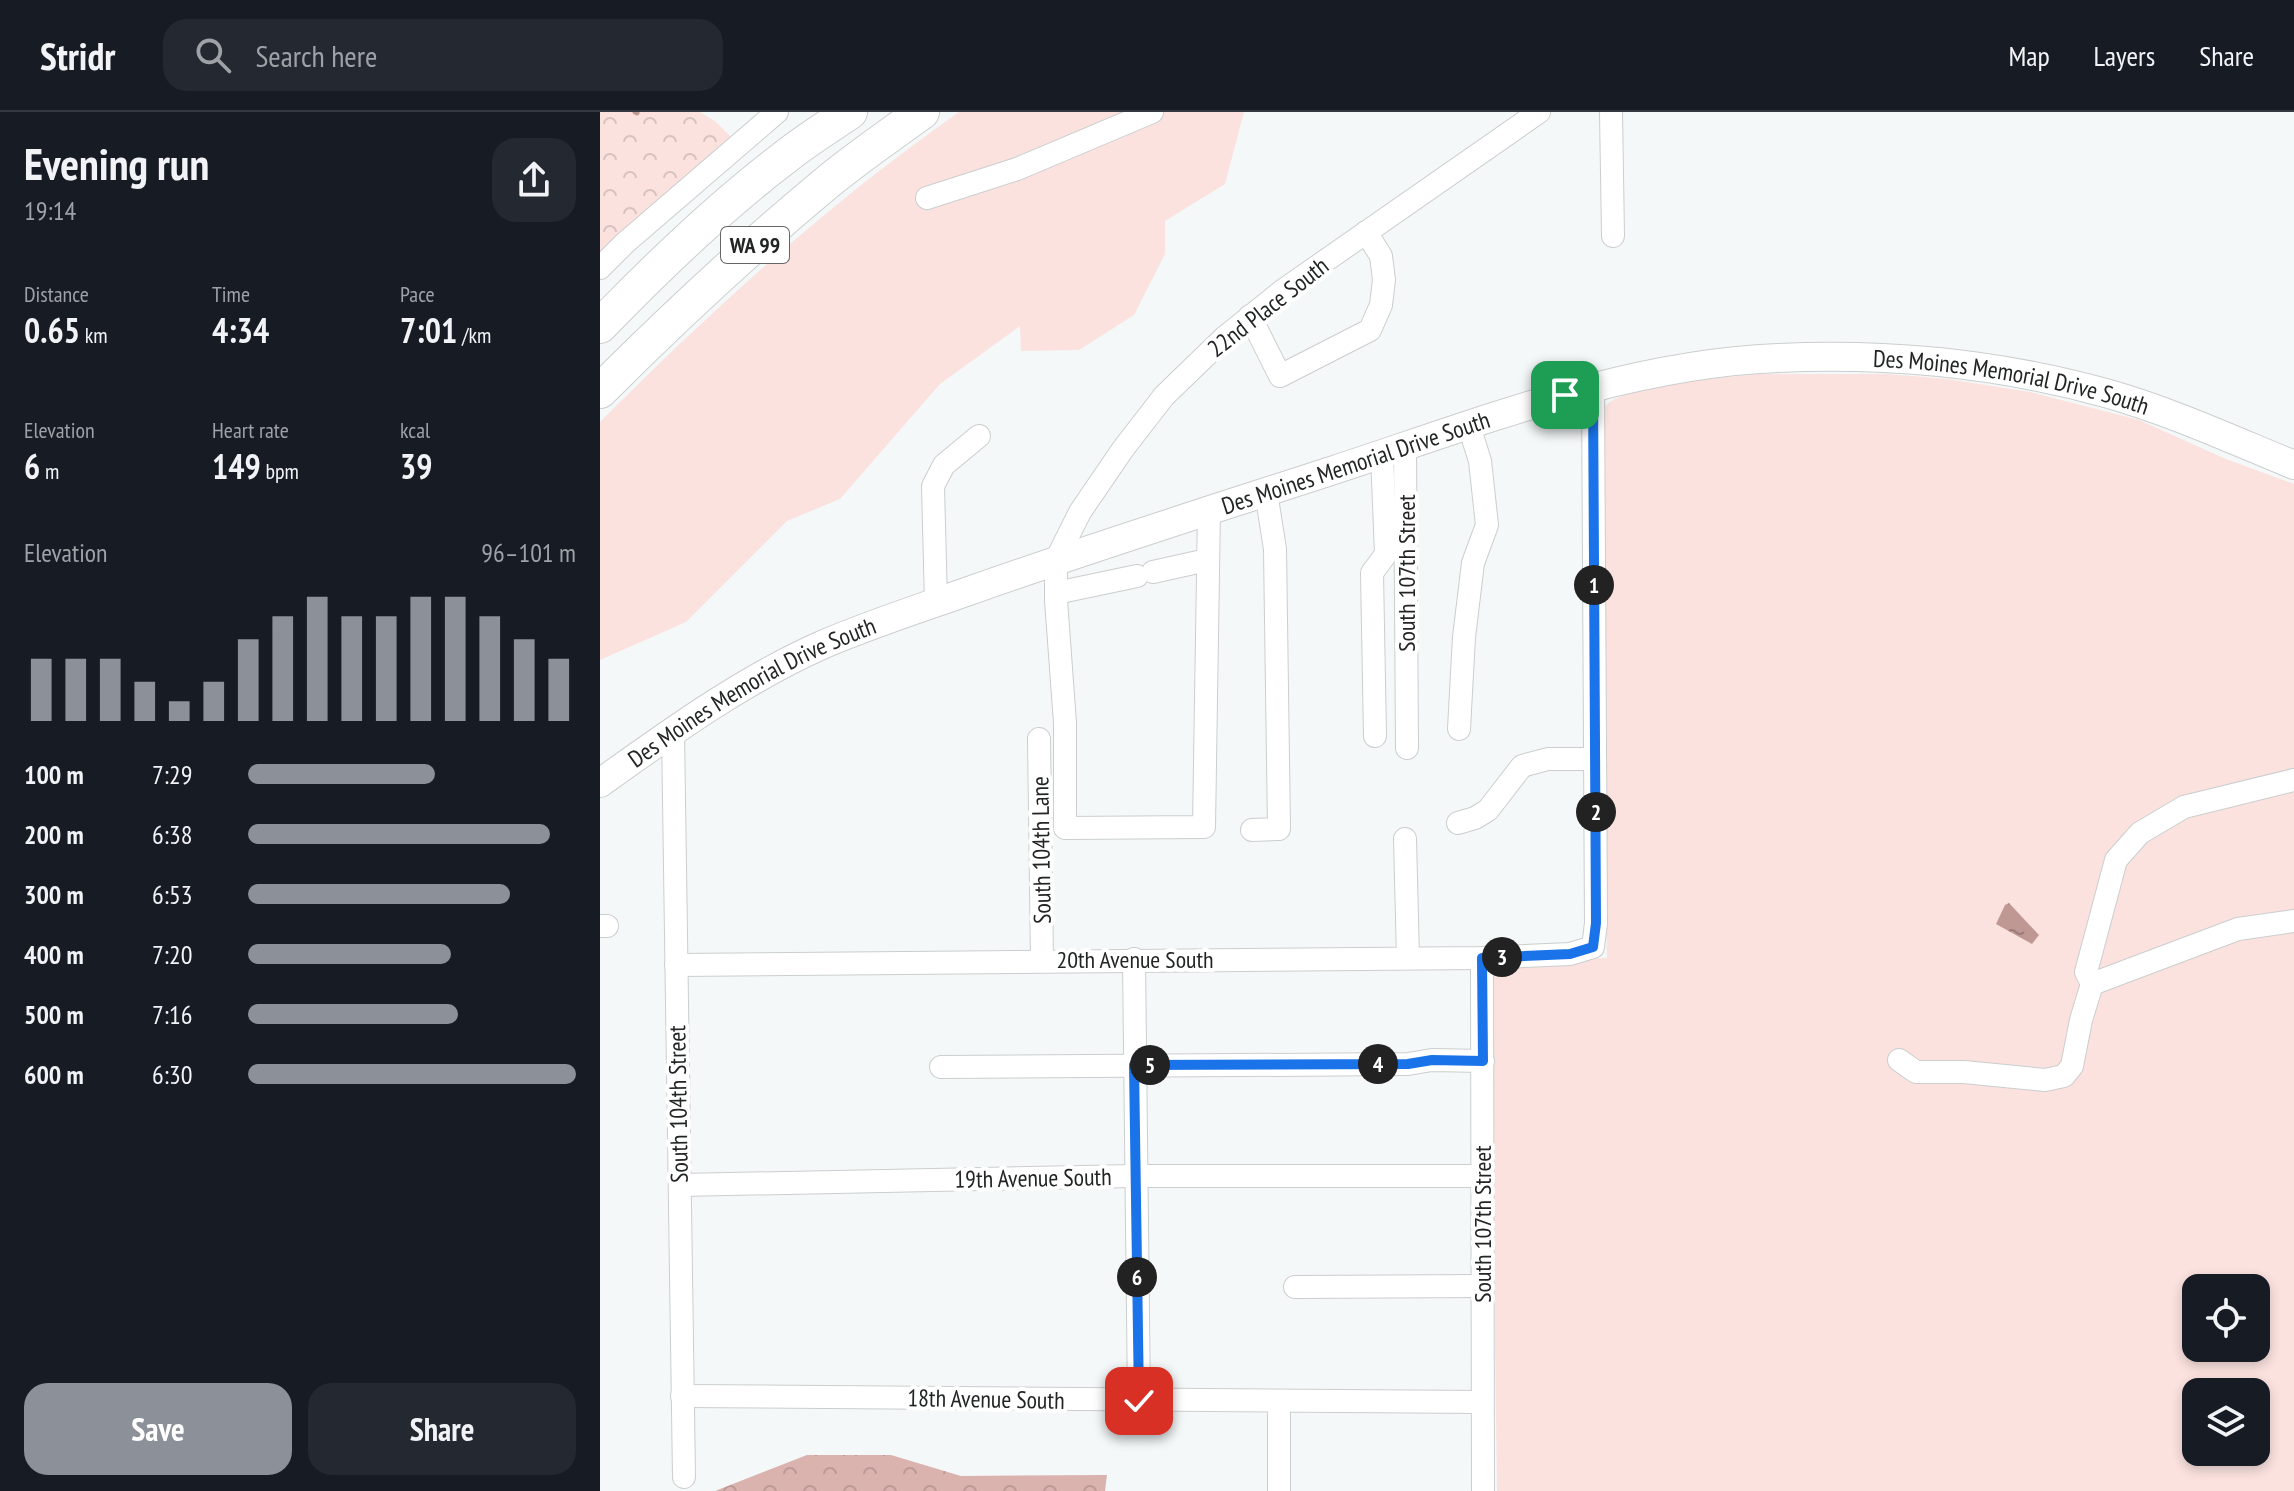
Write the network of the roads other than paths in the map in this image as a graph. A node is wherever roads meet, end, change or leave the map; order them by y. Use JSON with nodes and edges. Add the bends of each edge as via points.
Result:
{"nodes":[{"id":1,"x":777,"y":112,"type":"edge"},
{"id":2,"x":836,"y":112,"type":"edge"},
{"id":3,"x":850,"y":112,"type":"edge"},
{"id":4,"x":922,"y":112,"type":"edge"},
{"id":5,"x":1152,"y":112,"type":"edge"},
{"id":6,"x":1539,"y":112,"type":"edge"},
{"id":7,"x":1611,"y":112,"type":"edge"},
{"id":8,"x":785,"y":157,"type":"junction"},
{"id":9,"x":927,"y":198,"type":"dead end"},
{"id":10,"x":1366,"y":232,"type":"junction"},
{"id":11,"x":1613,"y":236,"type":"dead end"},
{"id":12,"x":600,"y":268,"type":"edge"},
{"id":13,"x":1250,"y":316,"type":"junction"},
{"id":14,"x":600,"y":326,"type":"edge"},
{"id":15,"x":1593,"y":386,"type":"junction"},
{"id":16,"x":600,"y":391,"type":"edge"},
{"id":17,"x":1469,"y":426,"type":"junction"},
{"id":18,"x":979,"y":436,"type":"dead end"},
{"id":19,"x":1394,"y":450,"type":"junction"},
{"id":20,"x":2294,"y":465,"type":"edge"},
{"id":21,"x":1266,"y":492,"type":"junction"},
{"id":22,"x":1209,"y":510,"type":"junction"},
{"id":23,"x":1056,"y":560,"type":"junction"},
{"id":24,"x":1207,"y":560,"type":"junction"},
{"id":25,"x":1056,"y":593,"type":"junction"},
{"id":26,"x":936,"y":603,"type":"junction"},
{"id":27,"x":1459,"y":729,"type":"dead end"},
{"id":28,"x":673,"y":731,"type":"junction"},
{"id":29,"x":1375,"y":736,"type":"dead end"},
{"id":30,"x":1039,"y":739,"type":"dead end"},
{"id":31,"x":1407,"y":748,"type":"dead end"},
{"id":32,"x":1595,"y":759,"type":"junction"},
{"id":33,"x":2294,"y":780,"type":"edge"},
{"id":34,"x":600,"y":783,"type":"edge"},
{"id":35,"x":1458,"y":823,"type":"dead end"},
{"id":36,"x":1252,"y":830,"type":"dead end"},
{"id":37,"x":1405,"y":839,"type":"dead end"},
{"id":38,"x":2294,"y":921,"type":"edge"},
{"id":39,"x":1408,"y":958,"type":"junction"},
{"id":40,"x":1482,"y":958,"type":"junction"},
{"id":41,"x":1134,"y":959,"type":"junction"},
{"id":42,"x":1042,"y":960,"type":"junction"},
{"id":43,"x":676,"y":965,"type":"junction"},
{"id":44,"x":2092,"y":984,"type":"junction"},
{"id":45,"x":1899,"y":1060,"type":"dead end"},
{"id":46,"x":1483,"y":1061,"type":"junction"},
{"id":47,"x":1134,"y":1065,"type":"junction"},
{"id":48,"x":941,"y":1067,"type":"dead end"},
{"id":49,"x":1135,"y":1176,"type":"junction"},
{"id":50,"x":1482,"y":1176,"type":"junction"},
{"id":51,"x":680,"y":1185,"type":"junction"},
{"id":52,"x":1482,"y":1286,"type":"junction"},
{"id":53,"x":1295,"y":1287,"type":"dead end"},
{"id":54,"x":682,"y":1396,"type":"junction"},
{"id":55,"x":1139,"y":1401,"type":"junction"},
{"id":56,"x":1279,"y":1402,"type":"junction"},
{"id":57,"x":1482,"y":1402,"type":"junction"},
{"id":58,"x":684,"y":1477,"type":"dead end"},
{"id":59,"x":1279,"y":1491,"type":"edge"},
{"id":60,"x":1483,"y":1491,"type":"edge"}],
"edges":[{"from":1,"to":12,"type":"street"},
{"from":2,"to":8,"type":"highway"},
{"from":3,"to":8,"type":"highway","number":"WA 99"},
{"from":4,"to":16,"type":"highway","number":"WA 99","via":[[826,184]]},
{"from":5,"to":9,"type":"street","via":[[1017,169]]},
{"from":6,"to":10,"type":"street","name":"22nd Place South"},
{"from":7,"to":11,"type":"street"},
{"from":8,"to":14,"type":"highway","number":"WA 99","via":[[650,274]]},
{"from":10,"to":13,"type":"street","name":"22nd Place South"},
{"from":10,"to":13,"type":"street","via":[[1381,256],[1384,280],[1370,330],[1280,376]]},
{"from":13,"to":23,"type":"street","name":"22nd Place South","via":[[1164,396],[1080,512]]},
{"from":15,"to":17,"type":"main road","name":"Des Moines Memorial Drive South"},
{"from":15,"to":20,"type":"main road","name":"Des Moines Memorial Drive South","via":[[1688,367],[1776,358],[1944,363],[2109,394]]},
{"from":15,"to":32,"type":"street"},
{"from":17,"to":19,"type":"main road","name":"Des Moines Memorial Drive South"},
{"from":17,"to":27,"type":"street","via":[[1480,461],[1487,525],[1473,563]]},
{"from":18,"to":26,"type":"street","via":[[944,465],[933,486]]},
{"from":19,"to":21,"type":"main road","name":"Des Moines Memorial Drive South"},
{"from":19,"to":29,"type":"street","via":[[1386,554],[1372,573]]},
{"from":19,"to":31,"type":"street","name":"South 107th Street"},
{"from":21,"to":22,"type":"main road","name":"Des Moines Memorial Drive South"},
{"from":21,"to":36,"type":"street","via":[[1275,549],[1279,829]]},
{"from":22,"to":23,"type":"main road","name":"Des Moines Memorial Drive South"},
{"from":22,"to":24,"type":"street"},
{"from":23,"to":25,"type":"street"},
{"from":23,"to":26,"type":"main road","name":"Des Moines Memorial Drive South"},
{"from":24,"to":25,"type":"street"},
{"from":24,"to":25,"type":"street","via":[[1204,827],[1065,828],[1065,723]]},
{"from":26,"to":28,"type":"main road","name":"Des Moines Memorial Drive South","via":[[820,646]]},
{"from":28,"to":34,"type":"main road","name":"Des Moines Memorial Drive South"},
{"from":28,"to":43,"type":"street","name":"South 104th Street"},
{"from":30,"to":42,"type":"street","name":"South 104th Lane"},
{"from":32,"to":35,"type":"street","via":[[1548,759],[1522,766],[1488,810]]},
{"from":32,"to":40,"type":"street","name":"20th Avenue South","via":[[1593,947],[1570,954]]},
{"from":33,"to":44,"type":"street","via":[[2184,807],[2140,833],[2116,860],[2086,972]]},
{"from":37,"to":39,"type":"street"},
{"from":38,"to":44,"type":"street","via":[[2238,929]]},
{"from":39,"to":40,"type":"street","name":"20th Avenue South"},
{"from":39,"to":41,"type":"street","name":"20th Avenue South"},
{"from":40,"to":46,"type":"street","name":"South 107th Street"},
{"from":41,"to":42,"type":"street","name":"20th Avenue South"},
{"from":41,"to":47,"type":"street"},
{"from":42,"to":43,"type":"street","name":"20th Avenue South"},
{"from":43,"to":51,"type":"street","name":"South 104th Street"},
{"from":44,"to":45,"type":"street","via":[[2072,1066],[2064,1076],[2045,1080],[1916,1072]]},
{"from":46,"to":47,"type":"street"},
{"from":46,"to":50,"type":"street","name":"South 107th Street"},
{"from":47,"to":48,"type":"street"},
{"from":47,"to":49,"type":"street"},
{"from":49,"to":50,"type":"street","name":"19th Avenue South"},
{"from":49,"to":51,"type":"street","name":"19th Avenue South"},
{"from":49,"to":55,"type":"street"},
{"from":50,"to":52,"type":"street","name":"South 107th Street"},
{"from":51,"to":54,"type":"street","name":"South 104th Street"},
{"from":52,"to":53,"type":"street"},
{"from":52,"to":57,"type":"street","name":"South 107th Street"},
{"from":54,"to":55,"type":"street","name":"18th Avenue South"},
{"from":54,"to":58,"type":"street","name":"South 104th Street"},
{"from":55,"to":56,"type":"street","name":"18th Avenue South"},
{"from":56,"to":57,"type":"street","name":"18th Avenue South"},
{"from":56,"to":59,"type":"street"},
{"from":57,"to":60,"type":"street","name":"South 107th Street"}]}
